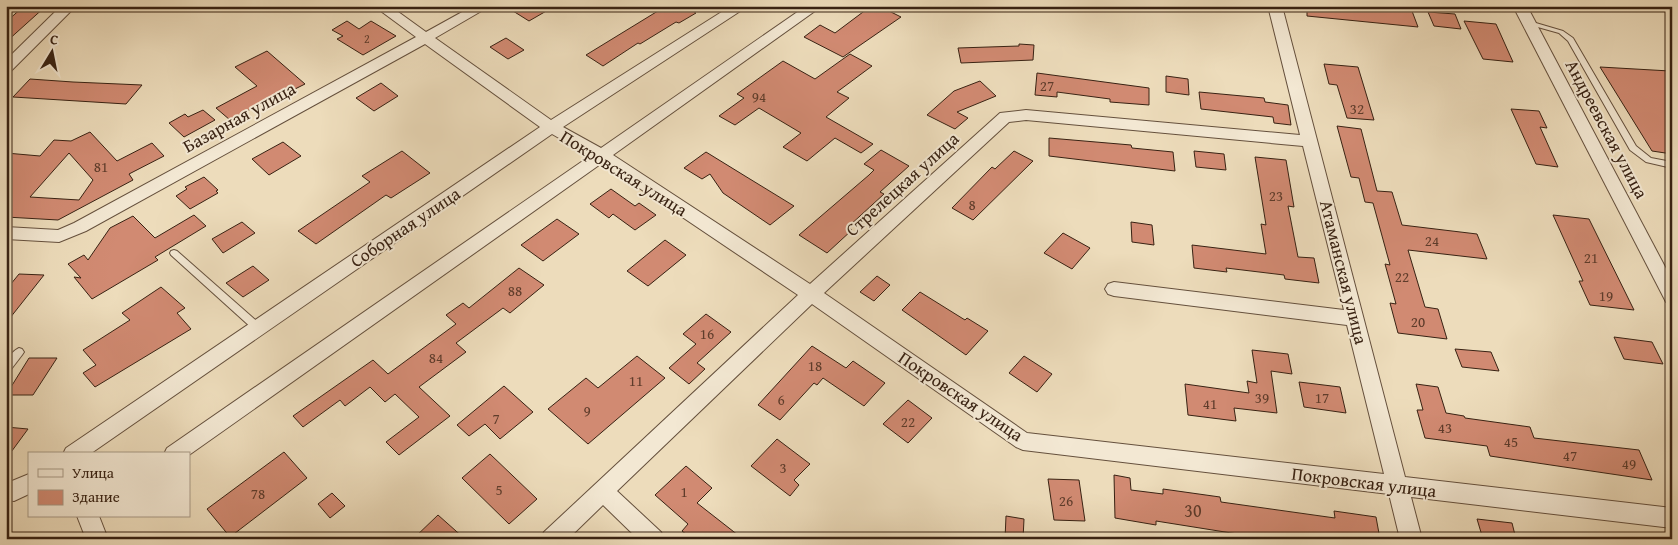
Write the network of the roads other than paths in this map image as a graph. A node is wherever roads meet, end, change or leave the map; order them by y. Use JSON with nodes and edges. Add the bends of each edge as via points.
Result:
{"nodes":[{"id":1,"x":69,"y":6,"type":"edge"},
{"id":2,"x":381,"y":6,"type":"edge"},
{"id":3,"x":483,"y":6,"type":"edge"},
{"id":4,"x":741,"y":6,"type":"edge"},
{"id":5,"x":815,"y":6,"type":"edge"},
{"id":6,"x":1275,"y":6,"type":"edge"},
{"id":7,"x":1520,"y":6,"type":"edge"},
{"id":8,"x":1529,"y":23,"type":"junction"},
{"id":9,"x":426,"y":38,"type":"junction"},
{"id":10,"x":6,"y":68,"type":"edge"},
{"id":11,"x":551,"y":127,"type":"junction"},
{"id":12,"x":1311,"y":141,"type":"junction"},
{"id":13,"x":601,"y":155,"type":"junction"},
{"id":14,"x":1672,"y":165,"type":"edge"},
{"id":15,"x":6,"y":233,"type":"edge"},
{"id":16,"x":174,"y":253,"type":"dead end"},
{"id":17,"x":1114,"y":289,"type":"dead end"},
{"id":18,"x":811,"y":294,"type":"junction"},
{"id":19,"x":1672,"y":297,"type":"edge"},
{"id":20,"x":1356,"y":319,"type":"junction"},
{"id":21,"x":257,"y":327,"type":"junction"},
{"id":22,"x":19,"y":352,"type":"dead end"},
{"id":23,"x":6,"y":369,"type":"edge"},
{"id":24,"x":76,"y":452,"type":"edge"},
{"id":25,"x":177,"y":452,"type":"edge"},
{"id":26,"x":28,"y":484,"type":"edge"},
{"id":27,"x":1397,"y":486,"type":"junction"},
{"id":28,"x":6,"y":490,"type":"edge"},
{"id":29,"x":602,"y":490,"type":"junction"},
{"id":30,"x":89,"y":518,"type":"edge"},
{"id":31,"x":1672,"y":518,"type":"edge"},
{"id":32,"x":97,"y":539,"type":"edge"},
{"id":33,"x":552,"y":539,"type":"edge"},
{"id":34,"x":653,"y":539,"type":"edge"},
{"id":35,"x":1411,"y":539,"type":"edge"}],
"edges":[{"from":1,"to":10,"type":"street"},
{"from":2,"to":9,"type":"street","name":"Покровская улица"},
{"from":3,"to":9,"type":"street","name":"Базарная улица"},
{"from":4,"to":11,"type":"street","name":"Соборная улица"},
{"from":5,"to":13,"type":"street"},
{"from":6,"to":12,"type":"street","name":"Атаманская улица"},
{"from":7,"to":8,"type":"street","name":"Андреевская улица"},
{"from":8,"to":14,"type":"lane","via":[[1561,32],[1570,40],[1633,148],[1649,160]]},
{"from":8,"to":19,"type":"street","name":"Андреевская улица"},
{"from":9,"to":11,"type":"street","name":"Покровская улица"},
{"from":9,"to":15,"type":"street","name":"Базарная улица","via":[[80,227],[60,236]]},
{"from":11,"to":13,"type":"street","name":"Покровская улица"},
{"from":11,"to":21,"type":"street","name":"Соборная улица"},
{"from":12,"to":18,"type":"street","name":"Стрелецкая улица","via":[[1026,115],[1005,117]]},
{"from":12,"to":20,"type":"street","name":"Атаманская улица"},
{"from":13,"to":18,"type":"street","name":"Покровская улица"},
{"from":13,"to":25,"type":"street"},
{"from":16,"to":21,"type":"lane"},
{"from":17,"to":20,"type":"street"},
{"from":18,"to":27,"type":"street","name":"Покровская улица","via":[[1023,441]]},
{"from":18,"to":29,"type":"street","name":"Стрелецкая улица"},
{"from":20,"to":27,"type":"street","name":"Атаманская улица"},
{"from":21,"to":24,"type":"street","name":"Соборная улица"},
{"from":22,"to":23,"type":"lane"},
{"from":26,"to":28,"type":"street","via":[[14,491]]},
{"from":27,"to":31,"type":"street","name":"Покровская улица"},
{"from":27,"to":35,"type":"street","name":"Атаманская улица"},
{"from":29,"to":33,"type":"street","name":"Стрелецкая улица"},
{"from":29,"to":34,"type":"street"},
{"from":30,"to":32,"type":"street"}]}
